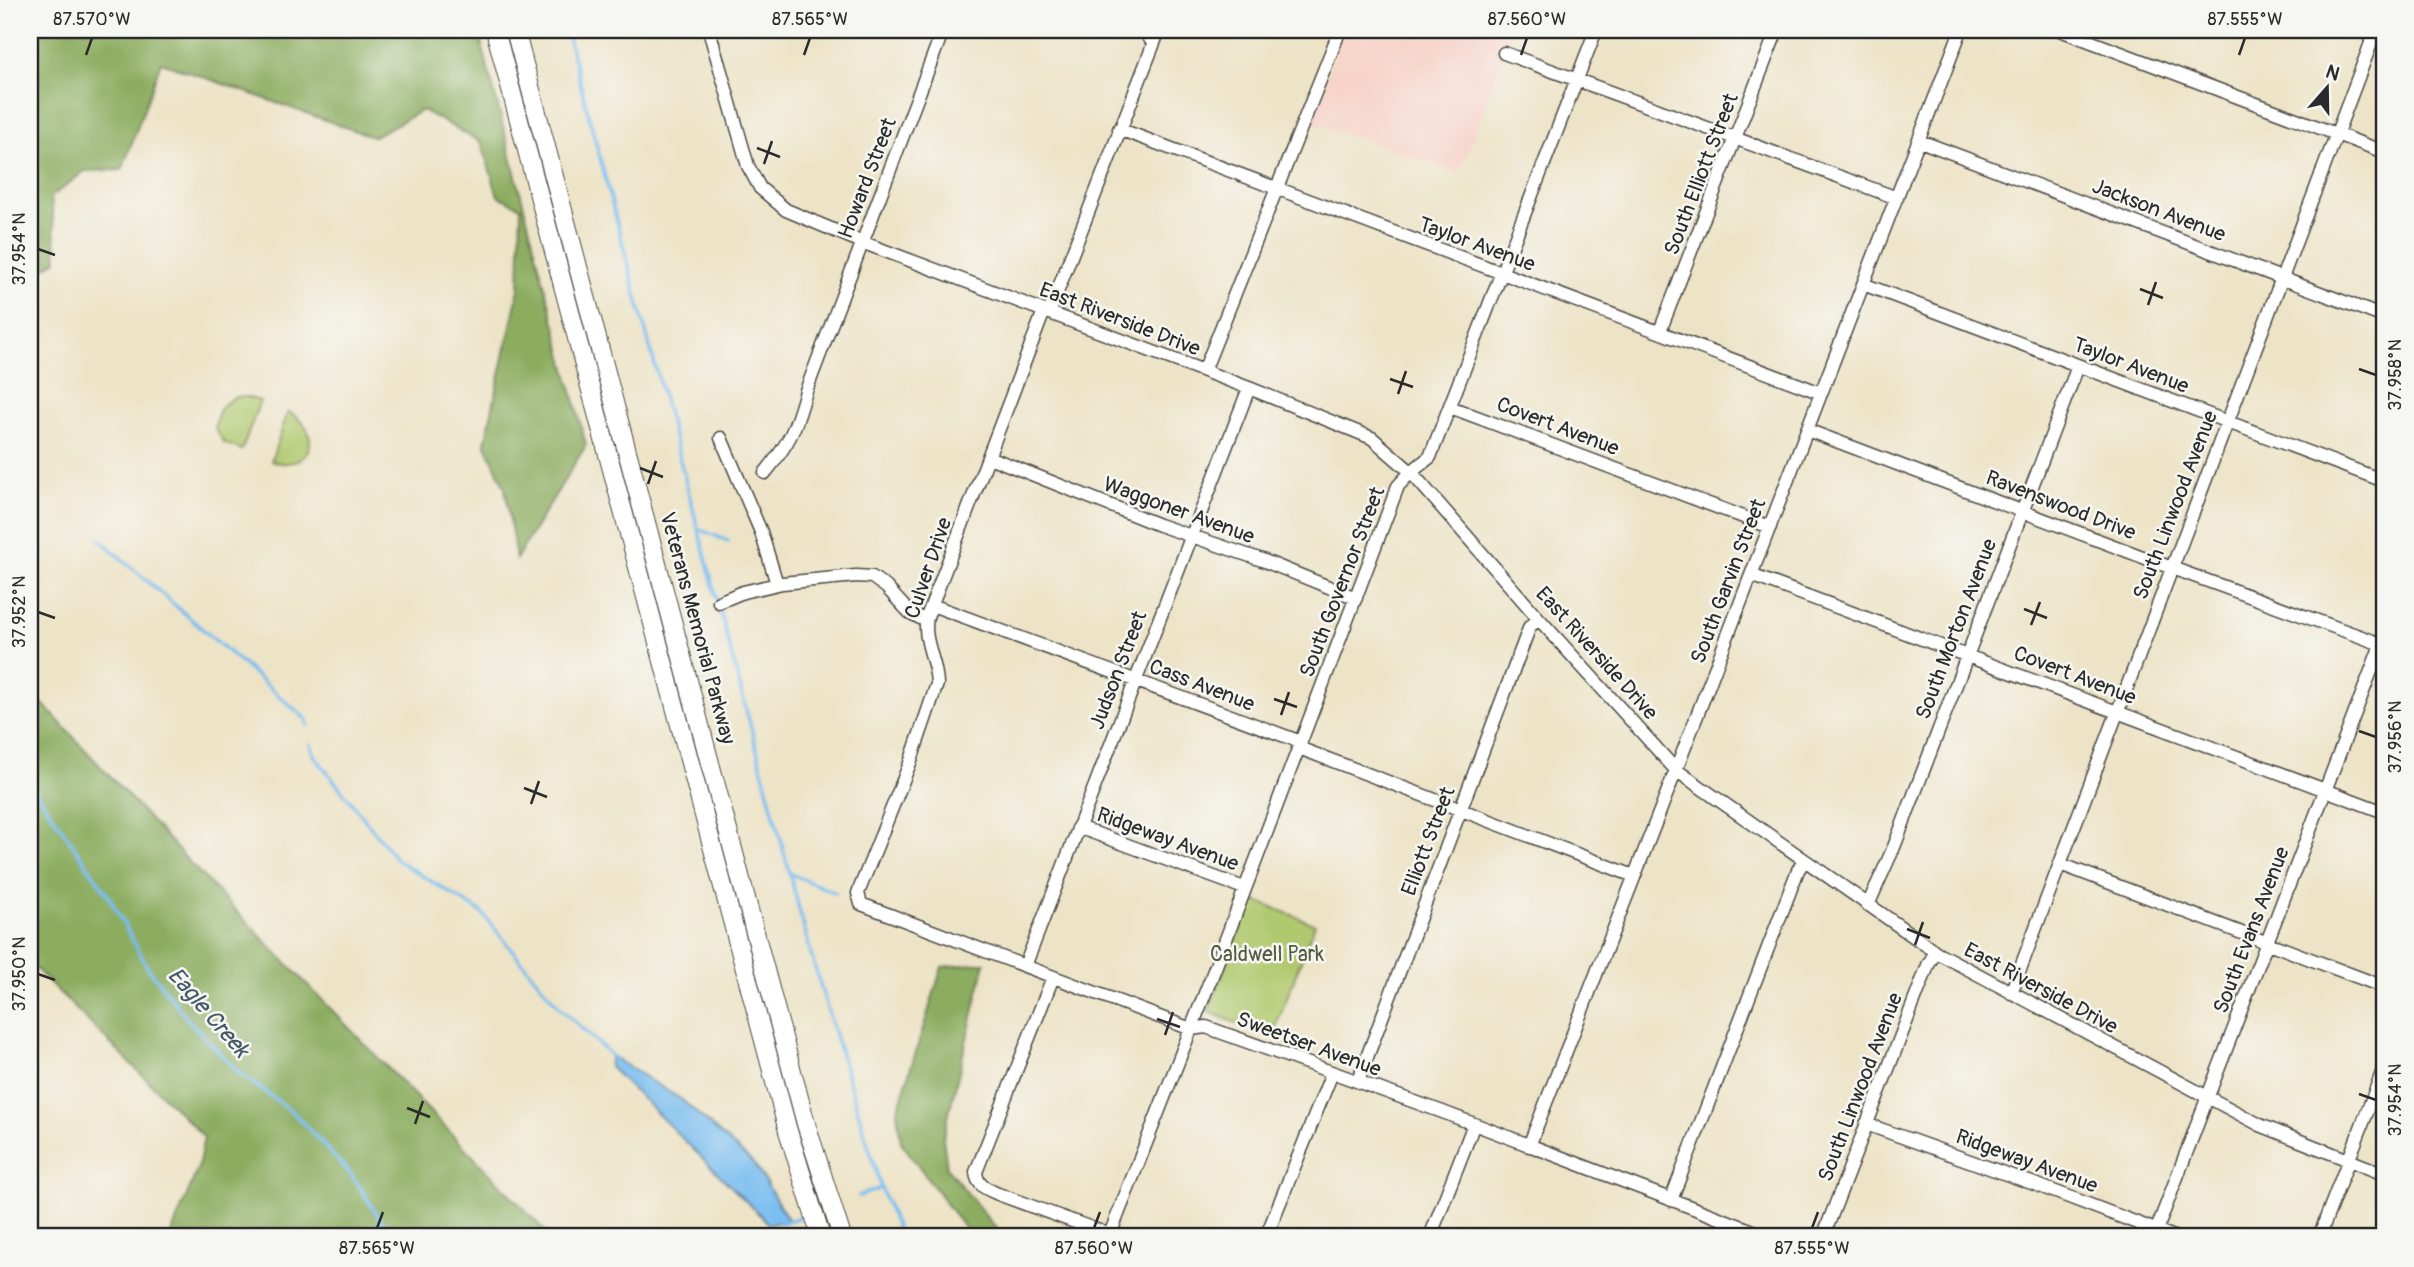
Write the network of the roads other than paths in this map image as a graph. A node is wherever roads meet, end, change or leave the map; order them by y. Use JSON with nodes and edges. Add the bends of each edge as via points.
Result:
{"nodes":[{"id":1,"x":495,"y":30,"type":"edge"},
{"id":2,"x":515,"y":30,"type":"edge"},
{"id":3,"x":709,"y":30,"type":"edge"},
{"id":4,"x":926,"y":30,"type":"edge"},
{"id":5,"x":1144,"y":30,"type":"edge"},
{"id":6,"x":1159,"y":30,"type":"edge"},
{"id":7,"x":1340,"y":30,"type":"edge"},
{"id":8,"x":1596,"y":30,"type":"edge"},
{"id":9,"x":1777,"y":30,"type":"edge"},
{"id":10,"x":1961,"y":30,"type":"edge"},
{"id":11,"x":2060,"y":30,"type":"edge"},
{"id":12,"x":2376,"y":30,"type":"edge"},
{"id":13,"x":942,"y":33,"type":"edge"},
{"id":14,"x":1153,"y":43,"type":"junction"},
{"id":15,"x":1504,"y":53,"type":"dead end"},
{"id":16,"x":1577,"y":80,"type":"junction"},
{"id":17,"x":1119,"y":130,"type":"junction"},
{"id":18,"x":2336,"y":135,"type":"junction"},
{"id":19,"x":1735,"y":138,"type":"junction"},
{"id":20,"x":1920,"y":141,"type":"junction"},
{"id":21,"x":2384,"y":152,"type":"edge"},
{"id":22,"x":1276,"y":190,"type":"junction"},
{"id":23,"x":1897,"y":198,"type":"junction"},
{"id":24,"x":864,"y":243,"type":"junction"},
{"id":25,"x":1502,"y":274,"type":"junction"},
{"id":26,"x":2282,"y":278,"type":"junction"},
{"id":27,"x":1863,"y":284,"type":"junction"},
{"id":28,"x":1047,"y":312,"type":"junction"},
{"id":29,"x":2384,"y":317,"type":"edge"},
{"id":30,"x":1660,"y":331,"type":"junction"},
{"id":31,"x":2078,"y":366,"type":"junction"},
{"id":32,"x":1204,"y":372,"type":"junction"},
{"id":33,"x":1249,"y":388,"type":"junction"},
{"id":34,"x":1821,"y":393,"type":"junction"},
{"id":35,"x":1450,"y":407,"type":"junction"},
{"id":36,"x":2227,"y":422,"type":"junction"},
{"id":37,"x":1808,"y":430,"type":"junction"},
{"id":38,"x":720,"y":438,"type":"dead end"},
{"id":39,"x":989,"y":457,"type":"junction"},
{"id":40,"x":1411,"y":472,"type":"junction"},
{"id":41,"x":765,"y":473,"type":"dead end"},
{"id":42,"x":2384,"y":481,"type":"edge"},
{"id":43,"x":2022,"y":511,"type":"junction"},
{"id":44,"x":1770,"y":527,"type":"junction"},
{"id":45,"x":1192,"y":535,"type":"junction"},
{"id":46,"x":2172,"y":568,"type":"junction"},
{"id":47,"x":1751,"y":575,"type":"junction"},
{"id":48,"x":777,"y":584,"type":"junction"},
{"id":49,"x":1356,"y":597,"type":"junction"},
{"id":50,"x":719,"y":602,"type":"dead end"},
{"id":51,"x":932,"y":605,"type":"junction"},
{"id":52,"x":1539,"y":619,"type":"junction"},
{"id":53,"x":926,"y":621,"type":"junction"},
{"id":54,"x":2382,"y":647,"type":"edge"},
{"id":55,"x":1966,"y":655,"type":"junction"},
{"id":56,"x":1135,"y":680,"type":"junction"},
{"id":57,"x":2118,"y":712,"type":"junction"},
{"id":58,"x":1300,"y":745,"type":"junction"},
{"id":59,"x":1676,"y":770,"type":"junction"},
{"id":60,"x":2326,"y":790,"type":"junction"},
{"id":61,"x":1460,"y":810,"type":"junction"},
{"id":62,"x":2384,"y":812,"type":"edge"},
{"id":63,"x":1078,"y":827,"type":"junction"},
{"id":64,"x":1804,"y":861,"type":"junction"},
{"id":65,"x":2060,"y":864,"type":"junction"},
{"id":66,"x":1634,"y":876,"type":"junction"},
{"id":67,"x":865,"y":879,"type":"joint"},
{"id":68,"x":1244,"y":888,"type":"junction"},
{"id":69,"x":1868,"y":905,"type":"junction"},
{"id":70,"x":2267,"y":943,"type":"junction"},
{"id":71,"x":1936,"y":952,"type":"junction"},
{"id":72,"x":1026,"y":966,"type":"junction"},
{"id":73,"x":1054,"y":977,"type":"junction"},
{"id":74,"x":2384,"y":987,"type":"edge"},
{"id":75,"x":2011,"y":993,"type":"junction"},
{"id":76,"x":1191,"y":1028,"type":"junction"},
{"id":77,"x":2384,"y":1068,"type":"edge"},
{"id":78,"x":1332,"y":1073,"type":"junction"},
{"id":79,"x":1358,"y":1081,"type":"junction"},
{"id":80,"x":2207,"y":1098,"type":"junction"},
{"id":81,"x":1474,"y":1124,"type":"junction"},
{"id":82,"x":1866,"y":1124,"type":"junction"},
{"id":83,"x":1529,"y":1146,"type":"junction"},
{"id":84,"x":2349,"y":1160,"type":"junction"},
{"id":85,"x":2384,"y":1174,"type":"edge"},
{"id":86,"x":1671,"y":1200,"type":"junction"},
{"id":87,"x":2155,"y":1234,"type":"edge"},
{"id":88,"x":1111,"y":1236,"type":"edge"},
{"id":89,"x":821,"y":1237,"type":"edge"},
{"id":90,"x":842,"y":1237,"type":"edge"},
{"id":91,"x":1266,"y":1237,"type":"edge"},
{"id":92,"x":1430,"y":1237,"type":"edge"},
{"id":93,"x":1769,"y":1237,"type":"edge"},
{"id":94,"x":1823,"y":1237,"type":"edge"},
{"id":95,"x":2174,"y":1237,"type":"edge"},
{"id":96,"x":2319,"y":1237,"type":"edge"}],
"edges":[{"from":1,"to":89,"type":"highway","name":"Veterans Memorial Parkway","via":[[788,1131]]},
{"from":2,"to":90,"type":"highway","name":"Veterans Memorial Parkway","via":[[802,1111]]},
{"from":3,"to":24,"type":"street","name":"East Riverside Drive","via":[[748,166],[760,188],[786,210]]},
{"from":4,"to":13,"type":"street"},
{"from":5,"to":14,"type":"street"},
{"from":6,"to":14,"type":"street","name":"Culver Drive"},
{"from":7,"to":22,"type":"street"},
{"from":8,"to":16,"type":"street","name":"South Governor Street"},
{"from":9,"to":19,"type":"street","name":"South Elliott Street"},
{"from":10,"to":20,"type":"street","name":"South Garvin Street"},
{"from":11,"to":18,"type":"street"},
{"from":12,"to":18,"type":"street","name":"South Linwood Avenue"},
{"from":13,"to":24,"type":"street","name":"Howard Street"},
{"from":14,"to":17,"type":"street","name":"Culver Drive"},
{"from":15,"to":16,"type":"street"},
{"from":16,"to":19,"type":"street"},
{"from":16,"to":25,"type":"street","name":"South Governor Street"},
{"from":17,"to":22,"type":"street","name":"Taylor Avenue"},
{"from":17,"to":28,"type":"street","name":"Culver Drive"},
{"from":18,"to":21,"type":"street"},
{"from":18,"to":26,"type":"street","name":"South Linwood Avenue"},
{"from":19,"to":23,"type":"street"},
{"from":19,"to":30,"type":"street","name":"South Elliott Street"},
{"from":20,"to":23,"type":"street","name":"South Garvin Street"},
{"from":20,"to":26,"type":"street","name":"Jackson Avenue"},
{"from":22,"to":25,"type":"street","name":"Taylor Avenue"},
{"from":22,"to":32,"type":"street"},
{"from":23,"to":27,"type":"street","name":"South Garvin Street"},
{"from":24,"to":28,"type":"street","name":"East Riverside Drive"},
{"from":24,"to":41,"type":"street","name":"Howard Street","via":[[796,427]]},
{"from":25,"to":30,"type":"street","name":"Taylor Avenue"},
{"from":25,"to":35,"type":"street","name":"South Governor Street"},
{"from":26,"to":29,"type":"street","name":"Jackson Avenue"},
{"from":26,"to":36,"type":"street","name":"South Linwood Avenue"},
{"from":27,"to":31,"type":"street","name":"Taylor Avenue"},
{"from":27,"to":34,"type":"street","name":"South Garvin Street"},
{"from":28,"to":32,"type":"street","name":"East Riverside Drive"},
{"from":28,"to":39,"type":"street","name":"Culver Drive"},
{"from":30,"to":34,"type":"street","name":"Taylor Avenue"},
{"from":31,"to":36,"type":"street","name":"Taylor Avenue"},
{"from":31,"to":43,"type":"street","name":"South Morton Avenue"},
{"from":32,"to":33,"type":"street","name":"East Riverside Drive"},
{"from":33,"to":40,"type":"street","name":"East Riverside Drive","via":[[1372,438]]},
{"from":33,"to":45,"type":"street","name":"Judson Street"},
{"from":34,"to":37,"type":"street","name":"South Garvin Street"},
{"from":35,"to":40,"type":"street","name":"South Governor Street","via":[[1430,457]]},
{"from":35,"to":44,"type":"street","name":"Covert Avenue"},
{"from":36,"to":42,"type":"street","name":"Taylor Avenue"},
{"from":36,"to":46,"type":"street","name":"South Linwood Avenue"},
{"from":37,"to":43,"type":"street","name":"Ravenswood Drive"},
{"from":37,"to":44,"type":"street","name":"South Garvin Street"},
{"from":38,"to":48,"type":"street","via":[[761,532]]},
{"from":39,"to":45,"type":"street","name":"Waggoner Avenue"},
{"from":39,"to":51,"type":"street","name":"Culver Drive"},
{"from":40,"to":49,"type":"street","name":"South Governor Street","via":[[1398,486]]},
{"from":40,"to":52,"type":"street","name":"East Riverside Drive"},
{"from":43,"to":46,"type":"street","name":"Ravenswood Drive"},
{"from":43,"to":55,"type":"street","name":"South Morton Avenue"},
{"from":44,"to":47,"type":"street","name":"South Garvin Street"},
{"from":45,"to":49,"type":"street","name":"Waggoner Avenue"},
{"from":45,"to":56,"type":"street","name":"Judson Street"},
{"from":46,"to":54,"type":"street","name":"Ravenswood Drive"},
{"from":46,"to":57,"type":"street","name":"South Linwood Avenue"},
{"from":47,"to":55,"type":"street","name":"Covert Avenue"},
{"from":47,"to":59,"type":"street","name":"South Garvin Street"},
{"from":48,"to":50,"type":"street"},
{"from":48,"to":53,"type":"street","via":[[872,578],[909,612]]},
{"from":49,"to":58,"type":"street","name":"South Governor Street"},
{"from":51,"to":53,"type":"street","name":"Culver Drive"},
{"from":51,"to":56,"type":"street","name":"Cass Avenue"},
{"from":52,"to":59,"type":"street","name":"East Riverside Drive"},
{"from":52,"to":61,"type":"street","name":"Elliott Street","via":[[1530,626]]},
{"from":53,"to":67,"type":"street","name":"Culver Drive","via":[[937,675],[935,692]]},
{"from":54,"to":60,"type":"street","name":"South Evans Avenue"},
{"from":55,"to":57,"type":"street","name":"Covert Avenue"},
{"from":55,"to":69,"type":"street","name":"South Morton Avenue"},
{"from":56,"to":58,"type":"street","name":"Cass Avenue"},
{"from":56,"to":63,"type":"street","name":"Judson Street"},
{"from":57,"to":60,"type":"street","name":"Covert Avenue"},
{"from":57,"to":65,"type":"street","name":"South Linwood Avenue"},
{"from":58,"to":61,"type":"street","name":"Cass Avenue"},
{"from":58,"to":68,"type":"street","name":"South Governor Street"},
{"from":59,"to":64,"type":"street","name":"East Riverside Drive"},
{"from":59,"to":66,"type":"street","name":"South Garvin Street"},
{"from":60,"to":62,"type":"street","name":"Covert Avenue"},
{"from":60,"to":70,"type":"street","name":"South Evans Avenue"},
{"from":61,"to":66,"type":"street","name":"Cass Avenue"},
{"from":61,"to":79,"type":"street","name":"Elliott Street"},
{"from":63,"to":68,"type":"street","name":"Ridgeway Avenue"},
{"from":63,"to":72,"type":"street","name":"Judson Street"},
{"from":64,"to":69,"type":"street","name":"East Riverside Drive"},
{"from":64,"to":86,"type":"street"},
{"from":65,"to":70,"type":"street"},
{"from":65,"to":75,"type":"street","name":"South Linwood Avenue"},
{"from":66,"to":83,"type":"street","name":"South Garvin Street"},
{"from":67,"to":72,"type":"street","name":"Sweetser Avenue","via":[[858,899],[868,908]]},
{"from":68,"to":76,"type":"street","name":"South Governor Street"},
{"from":69,"to":71,"type":"street","name":"East Riverside Drive"},
{"from":70,"to":74,"type":"street"},
{"from":70,"to":80,"type":"street","name":"South Evans Avenue"},
{"from":71,"to":75,"type":"street","name":"East Riverside Drive"},
{"from":71,"to":82,"type":"street","name":"South Linwood Avenue"},
{"from":72,"to":73,"type":"street","name":"Sweetser Avenue"},
{"from":73,"to":76,"type":"street","name":"Sweetser Avenue"},
{"from":73,"to":88,"type":"street","via":[[976,1172],[978,1182]]},
{"from":75,"to":80,"type":"street","name":"East Riverside Drive"},
{"from":76,"to":78,"type":"street","name":"Sweetser Avenue","via":[[1206,1027]]},
{"from":76,"to":88,"type":"street","name":"South Governor Street"},
{"from":77,"to":84,"type":"street"},
{"from":78,"to":79,"type":"street","name":"Sweetser Avenue"},
{"from":78,"to":91,"type":"street"},
{"from":79,"to":81,"type":"street","name":"Sweetser Avenue"},
{"from":80,"to":84,"type":"street","name":"East Riverside Drive","via":[[2262,1126]]},
{"from":80,"to":87,"type":"street","name":"South Evans Avenue"},
{"from":81,"to":83,"type":"street","name":"Sweetser Avenue"},
{"from":81,"to":92,"type":"street"},
{"from":82,"to":87,"type":"street","name":"Ridgeway Avenue"},
{"from":82,"to":94,"type":"street","name":"South Linwood Avenue"},
{"from":83,"to":86,"type":"street","name":"Sweetser Avenue"},
{"from":84,"to":85,"type":"street","name":"East Riverside Drive"},
{"from":84,"to":96,"type":"street"},
{"from":86,"to":93,"type":"street","name":"Sweetser Avenue"},
{"from":87,"to":95,"type":"street","name":"Ridgeway Avenue"}]}
